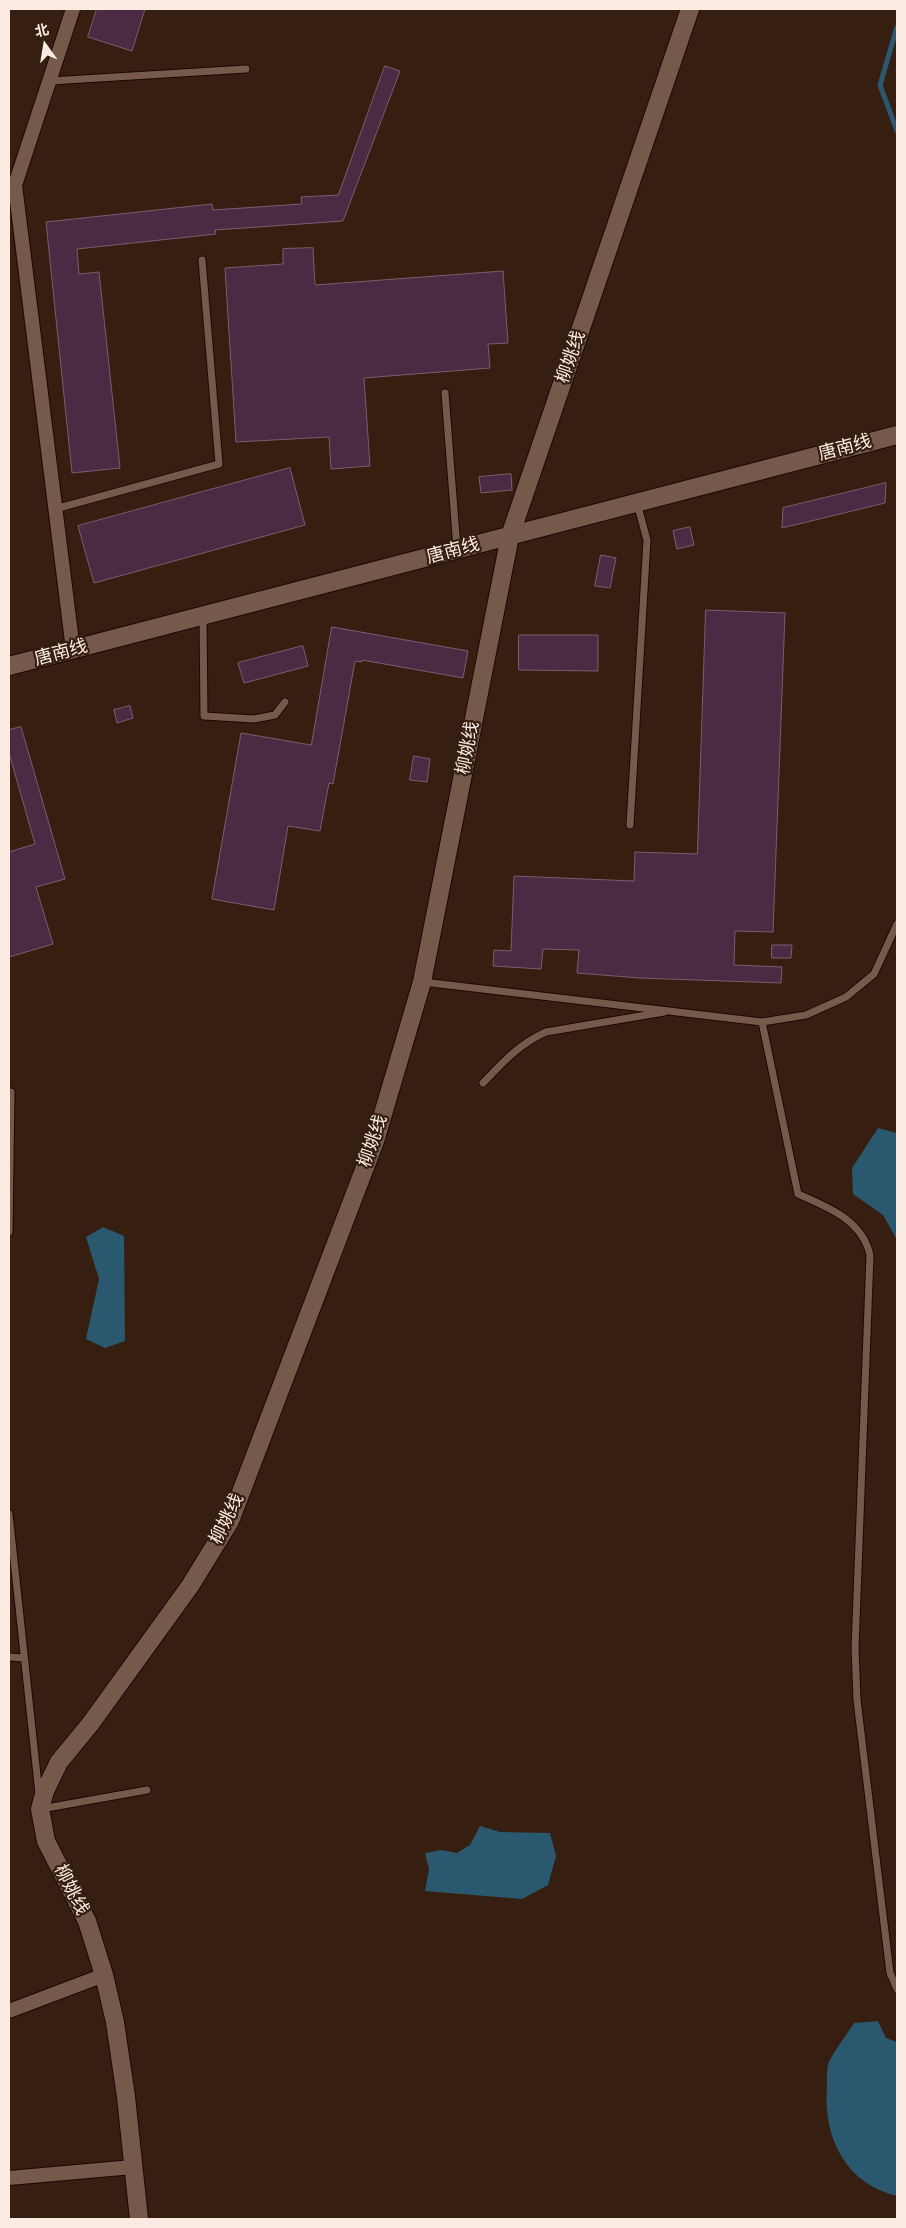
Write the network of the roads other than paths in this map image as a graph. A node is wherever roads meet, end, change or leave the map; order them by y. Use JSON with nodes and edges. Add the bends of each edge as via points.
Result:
{"nodes":[{"id":1,"x":73,"y":9,"type":"edge"},
{"id":2,"x":690,"y":9,"type":"edge"},
{"id":3,"x":246,"y":69,"type":"dead end"},
{"id":4,"x":49,"y":81,"type":"junction"},
{"id":5,"x":14,"y":174,"type":"edge"},
{"id":6,"x":202,"y":260,"type":"dead end"},
{"id":7,"x":445,"y":393,"type":"dead end"},
{"id":8,"x":897,"y":435,"type":"edge"},
{"id":9,"x":637,"y":502,"type":"junction"},
{"id":10,"x":55,"y":509,"type":"junction"},
{"id":11,"x":510,"y":536,"type":"junction"},
{"id":12,"x":457,"y":550,"type":"junction"},
{"id":13,"x":203,"y":616,"type":"junction"},
{"id":14,"x":72,"y":650,"type":"junction"},
{"id":15,"x":9,"y":666,"type":"edge"},
{"id":16,"x":285,"y":702,"type":"dead end"},
{"id":17,"x":630,"y":825,"type":"dead end"},
{"id":18,"x":897,"y":924,"type":"edge"},
{"id":19,"x":422,"y":982,"type":"junction"},
{"id":20,"x":672,"y":1011,"type":"junction"},
{"id":21,"x":762,"y":1022,"type":"junction"},
{"id":22,"x":483,"y":1083,"type":"dead end"},
{"id":23,"x":11,"y":1092,"type":"dead end"},
{"id":24,"x":9,"y":1232,"type":"edge"},
{"id":25,"x":9,"y":1514,"type":"edge"},
{"id":26,"x":12,"y":1573,"type":"edge"},
{"id":27,"x":9,"y":1657,"type":"edge"},
{"id":28,"x":24,"y":1658,"type":"junction"},
{"id":29,"x":147,"y":1790,"type":"dead end"},
{"id":30,"x":40,"y":1809,"type":"junction"},
{"id":31,"x":104,"y":1975,"type":"junction"},
{"id":32,"x":897,"y":1989,"type":"edge"},
{"id":33,"x":9,"y":2011,"type":"edge"},
{"id":34,"x":133,"y":2166,"type":"junction"},
{"id":35,"x":9,"y":2178,"type":"edge"},
{"id":36,"x":139,"y":2219,"type":"edge"}],
"edges":[{"from":1,"to":4,"type":"street"},
{"from":2,"to":11,"type":"street","name":"柳姚线"},
{"from":3,"to":4,"type":"lane"},
{"from":4,"to":5,"type":"street"},
{"from":5,"to":10,"type":"street"},
{"from":6,"to":10,"type":"lane","via":[[219,464]]},
{"from":7,"to":12,"type":"lane"},
{"from":8,"to":9,"type":"street","name":"唐南线"},
{"from":9,"to":11,"type":"street","name":"唐南线"},
{"from":9,"to":17,"type":"lane","via":[[647,540]]},
{"from":10,"to":14,"type":"street"},
{"from":11,"to":12,"type":"street","name":"唐南线"},
{"from":11,"to":19,"type":"street","name":"柳姚线"},
{"from":12,"to":13,"type":"street","name":"唐南线"},
{"from":13,"to":14,"type":"street","name":"唐南线"},
{"from":13,"to":16,"type":"lane","via":[[204,716],[254,719],[275,715]]},
{"from":14,"to":15,"type":"street","name":"唐南线"},
{"from":18,"to":21,"type":"lane","via":[[874,974],[846,997],[806,1015]]},
{"from":19,"to":20,"type":"lane"},
{"from":19,"to":30,"type":"street","name":"柳姚线","via":[[375,1141],[230,1521],[190,1586],[59,1762]]},
{"from":20,"to":21,"type":"lane"},
{"from":20,"to":22,"type":"lane","via":[[546,1032],[513,1051]]},
{"from":21,"to":32,"type":"lane","via":[[798,1194],[830,1208],[855,1226],[867,1242],[870,1255],[855,1648],[857,1700],[890,1973]]},
{"from":23,"to":24,"type":"lane"},
{"from":25,"to":26,"type":"lane"},
{"from":26,"to":28,"type":"lane"},
{"from":27,"to":28,"type":"lane"},
{"from":28,"to":30,"type":"lane"},
{"from":29,"to":30,"type":"lane"},
{"from":30,"to":31,"type":"street","name":"柳姚线","via":[[46,1841],[86,1921]]},
{"from":31,"to":33,"type":"street"},
{"from":31,"to":34,"type":"street","name":"柳姚线","via":[[115,2022]]},
{"from":34,"to":35,"type":"street"},
{"from":34,"to":36,"type":"street","name":"柳姚线"}]}
